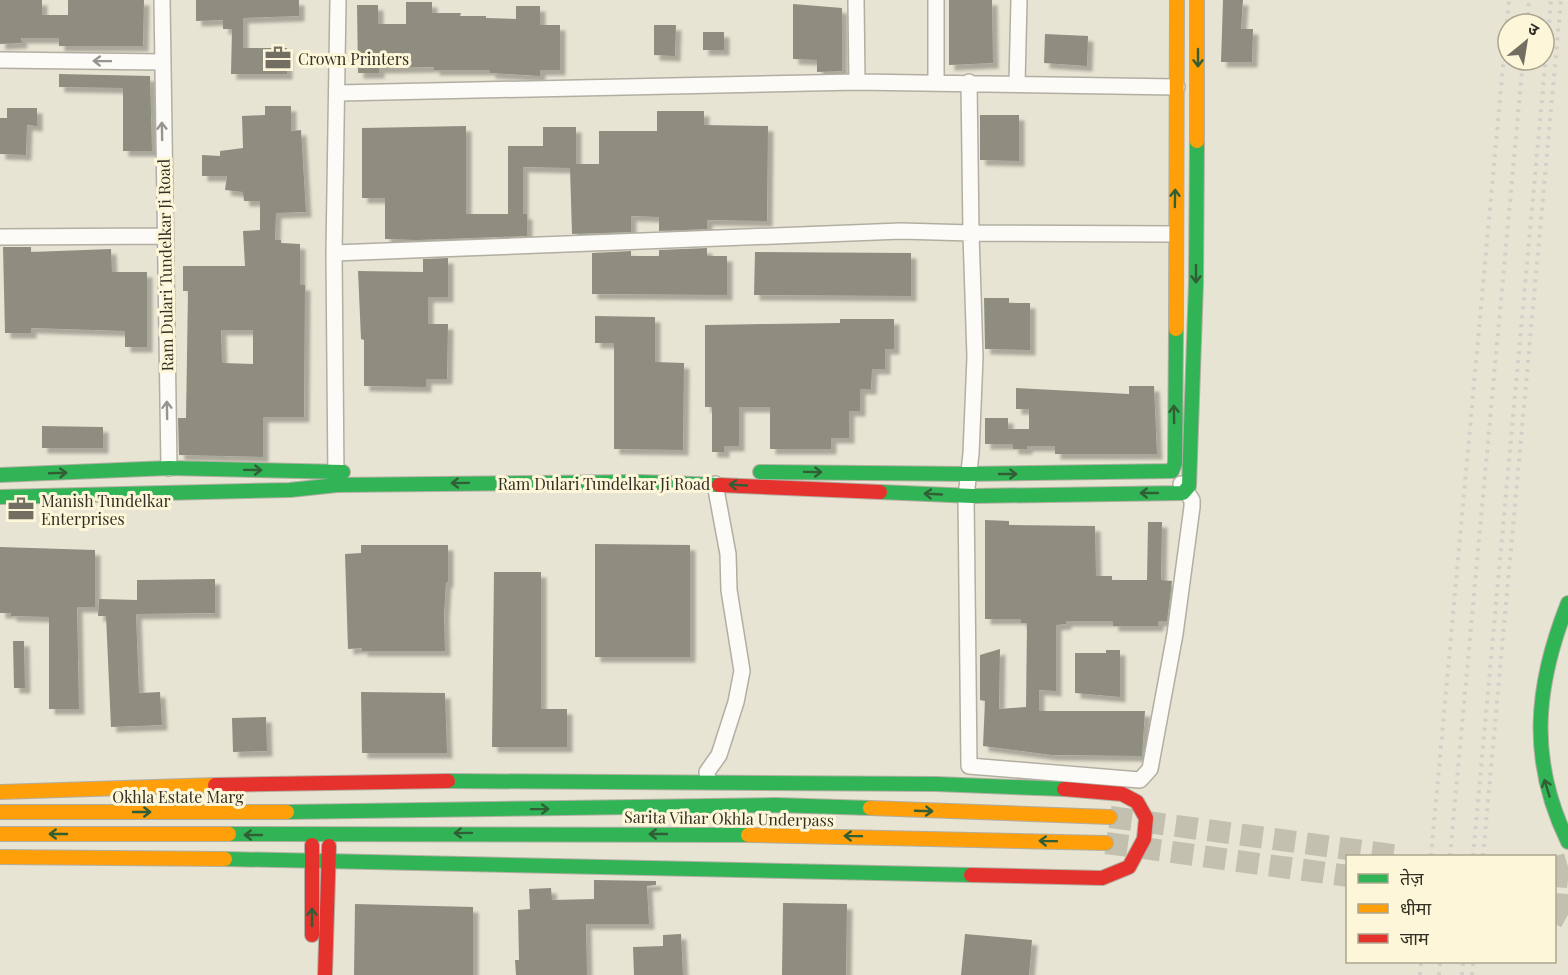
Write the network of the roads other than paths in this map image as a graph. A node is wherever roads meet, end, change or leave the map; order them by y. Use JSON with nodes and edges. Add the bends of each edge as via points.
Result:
{"nodes":[{"id":1,"x":162,"y":0,"type":"edge"},
{"id":2,"x":338,"y":0,"type":"edge"},
{"id":3,"x":856,"y":0,"type":"edge"},
{"id":4,"x":936,"y":0,"type":"edge"},
{"id":5,"x":1019,"y":0,"type":"edge"},
{"id":6,"x":1177,"y":0,"type":"edge"},
{"id":7,"x":1197,"y":0,"type":"edge"},
{"id":8,"x":0,"y":60,"type":"edge"},
{"id":9,"x":161,"y":62,"type":"junction"},
{"id":10,"x":857,"y":82,"type":"junction"},
{"id":11,"x":936,"y":82,"type":"junction"},
{"id":12,"x":969,"y":82,"type":"junction"},
{"id":13,"x":1017,"y":83,"type":"junction"},
{"id":14,"x":1177,"y":87,"type":"junction"},
{"id":15,"x":338,"y":93,"type":"junction"},
{"id":16,"x":971,"y":232,"type":"junction"},
{"id":17,"x":1174,"y":234,"type":"junction"},
{"id":18,"x":164,"y":236,"type":"junction"},
{"id":19,"x":0,"y":237,"type":"edge"},
{"id":20,"x":334,"y":253,"type":"junction"},
{"id":21,"x":169,"y":468,"type":"junction"},
{"id":22,"x":1172,"y":471,"type":"junction"},
{"id":23,"x":968,"y":474,"type":"junction"},
{"id":24,"x":0,"y":475,"type":"edge"},
{"id":25,"x":336,"y":479,"type":"junction"},
{"id":26,"x":715,"y":484,"type":"junction"},
{"id":27,"x":1187,"y":491,"type":"junction"},
{"id":28,"x":966,"y":496,"type":"junction"},
{"id":29,"x":0,"y":497,"type":"edge"},
{"id":30,"x":1568,"y":603,"type":"edge"},
{"id":31,"x":1042,"y":772,"type":"junction"},
{"id":32,"x":708,"y":781,"type":"junction"},
{"id":33,"x":1041,"y":788,"type":"junction"},
{"id":34,"x":0,"y":792,"type":"edge"},
{"id":35,"x":356,"y":811,"type":"joint"},
{"id":36,"x":0,"y":812,"type":"edge"},
{"id":37,"x":312,"y":812,"type":"junction"},
{"id":38,"x":328,"y":812,"type":"junction"},
{"id":39,"x":1110,"y":818,"type":"tunnel mouth"},
{"id":40,"x":0,"y":834,"type":"edge"},
{"id":41,"x":329,"y":834,"type":"junction"},
{"id":42,"x":312,"y":835,"type":"junction"},
{"id":43,"x":1568,"y":842,"type":"edge"},
{"id":44,"x":1106,"y":843,"type":"tunnel mouth"},
{"id":45,"x":0,"y":857,"type":"edge"},
{"id":46,"x":312,"y":860,"type":"junction"},
{"id":47,"x":329,"y":860,"type":"junction"},
{"id":48,"x":312,"y":975,"type":"edge"},
{"id":49,"x":325,"y":975,"type":"edge"}],
"edges":[{"from":1,"to":9,"type":"street","name":"Ram Dulari Tundelkar Ji Road"},
{"from":2,"to":15,"type":"street"},
{"from":3,"to":10,"type":"street"},
{"from":4,"to":11,"type":"street"},
{"from":5,"to":13,"type":"street"},
{"from":6,"to":14,"type":"main road"},
{"from":7,"to":27,"type":"main road","one_way":true,"via":[[1196,283]]},
{"from":9,"to":8,"type":"street","one_way":true},
{"from":18,"to":9,"type":"street","name":"Ram Dulari Tundelkar Ji Road","one_way":true},
{"from":10,"to":11,"type":"street"},
{"from":10,"to":15,"type":"street"},
{"from":11,"to":12,"type":"street"},
{"from":12,"to":13,"type":"street"},
{"from":12,"to":16,"type":"street"},
{"from":13,"to":14,"type":"street"},
{"from":17,"to":14,"type":"main road","one_way":true},
{"from":15,"to":20,"type":"street"},
{"from":16,"to":17,"type":"street"},
{"from":16,"to":20,"type":"street","via":[[901,231]]},
{"from":16,"to":23,"type":"street","via":[[975,357]]},
{"from":22,"to":17,"type":"main road","one_way":true},
{"from":18,"to":19,"type":"street"},
{"from":21,"to":18,"type":"street","name":"Ram Dulari Tundelkar Ji Road","one_way":true},
{"from":20,"to":25,"type":"street"},
{"from":24,"to":21,"type":"main road","name":"Ram Dulari Tundelkar Ji Road","one_way":true},
{"from":21,"to":25,"type":"main road","name":"Ram Dulari Tundelkar Ji Road","one_way":true},
{"from":23,"to":22,"type":"main road","name":"Ram Dulari Tundelkar Ji Road","one_way":true},
{"from":22,"to":27,"type":"street"},
{"from":25,"to":23,"type":"main road","name":"Ram Dulari Tundelkar Ji Road","one_way":true,"via":[[559,468]]},
{"from":23,"to":28,"type":"street"},
{"from":26,"to":25,"type":"main road","name":"Ram Dulari Tundelkar Ji Road","one_way":true},
{"from":25,"to":29,"type":"main road","name":"Ram Dulari Tundelkar Ji Road","via":[[290,490]]},
{"from":28,"to":26,"type":"main road","name":"Ram Dulari Tundelkar Ji Road","one_way":true},
{"from":26,"to":32,"type":"street","via":[[742,671],[719,755],[707,772]]},
{"from":27,"to":28,"type":"main road","name":"Ram Dulari Tundelkar Ji Road","one_way":true},
{"from":27,"to":31,"type":"street","via":[[1192,500],[1191,518],[1150,769],[1140,780]]},
{"from":28,"to":31,"type":"street","via":[[969,766]]},
{"from":43,"to":30,"type":"main road","one_way":true,"via":[[1544,778],[1539,723],[1548,665]]},
{"from":31,"to":33,"type":"street"},
{"from":32,"to":33,"type":"main road"},
{"from":32,"to":34,"type":"main road"},
{"from":33,"to":47,"type":"main road","via":[[1122,794],[1137,802],[1146,818],[1144,839],[1129,867],[1102,878]]},
{"from":35,"to":38,"type":"main road","name":"Okhla Estate Marg"},
{"from":35,"to":39,"type":"main road","name":"Sarita Vihar Okhla Underpass","one_way":true,"via":[[776,805]]},
{"from":36,"to":37,"type":"main road","name":"Okhla Estate Marg","one_way":true},
{"from":37,"to":38,"type":"main road","name":"Okhla Estate Marg"},
{"from":37,"to":42,"type":"main road"},
{"from":38,"to":41,"type":"main road"},
{"from":42,"to":40,"type":"main road","one_way":true},
{"from":41,"to":42,"type":"main road"},
{"from":44,"to":41,"type":"main road","name":"Sarita Vihar Okhla Underpass","one_way":true,"via":[[796,835]]},
{"from":41,"to":47,"type":"main road"},
{"from":42,"to":46,"type":"main road"},
{"from":45,"to":46,"type":"main road"},
{"from":46,"to":47,"type":"main road"},
{"from":48,"to":46,"type":"main road","one_way":true},
{"from":47,"to":49,"type":"main road"}]}
